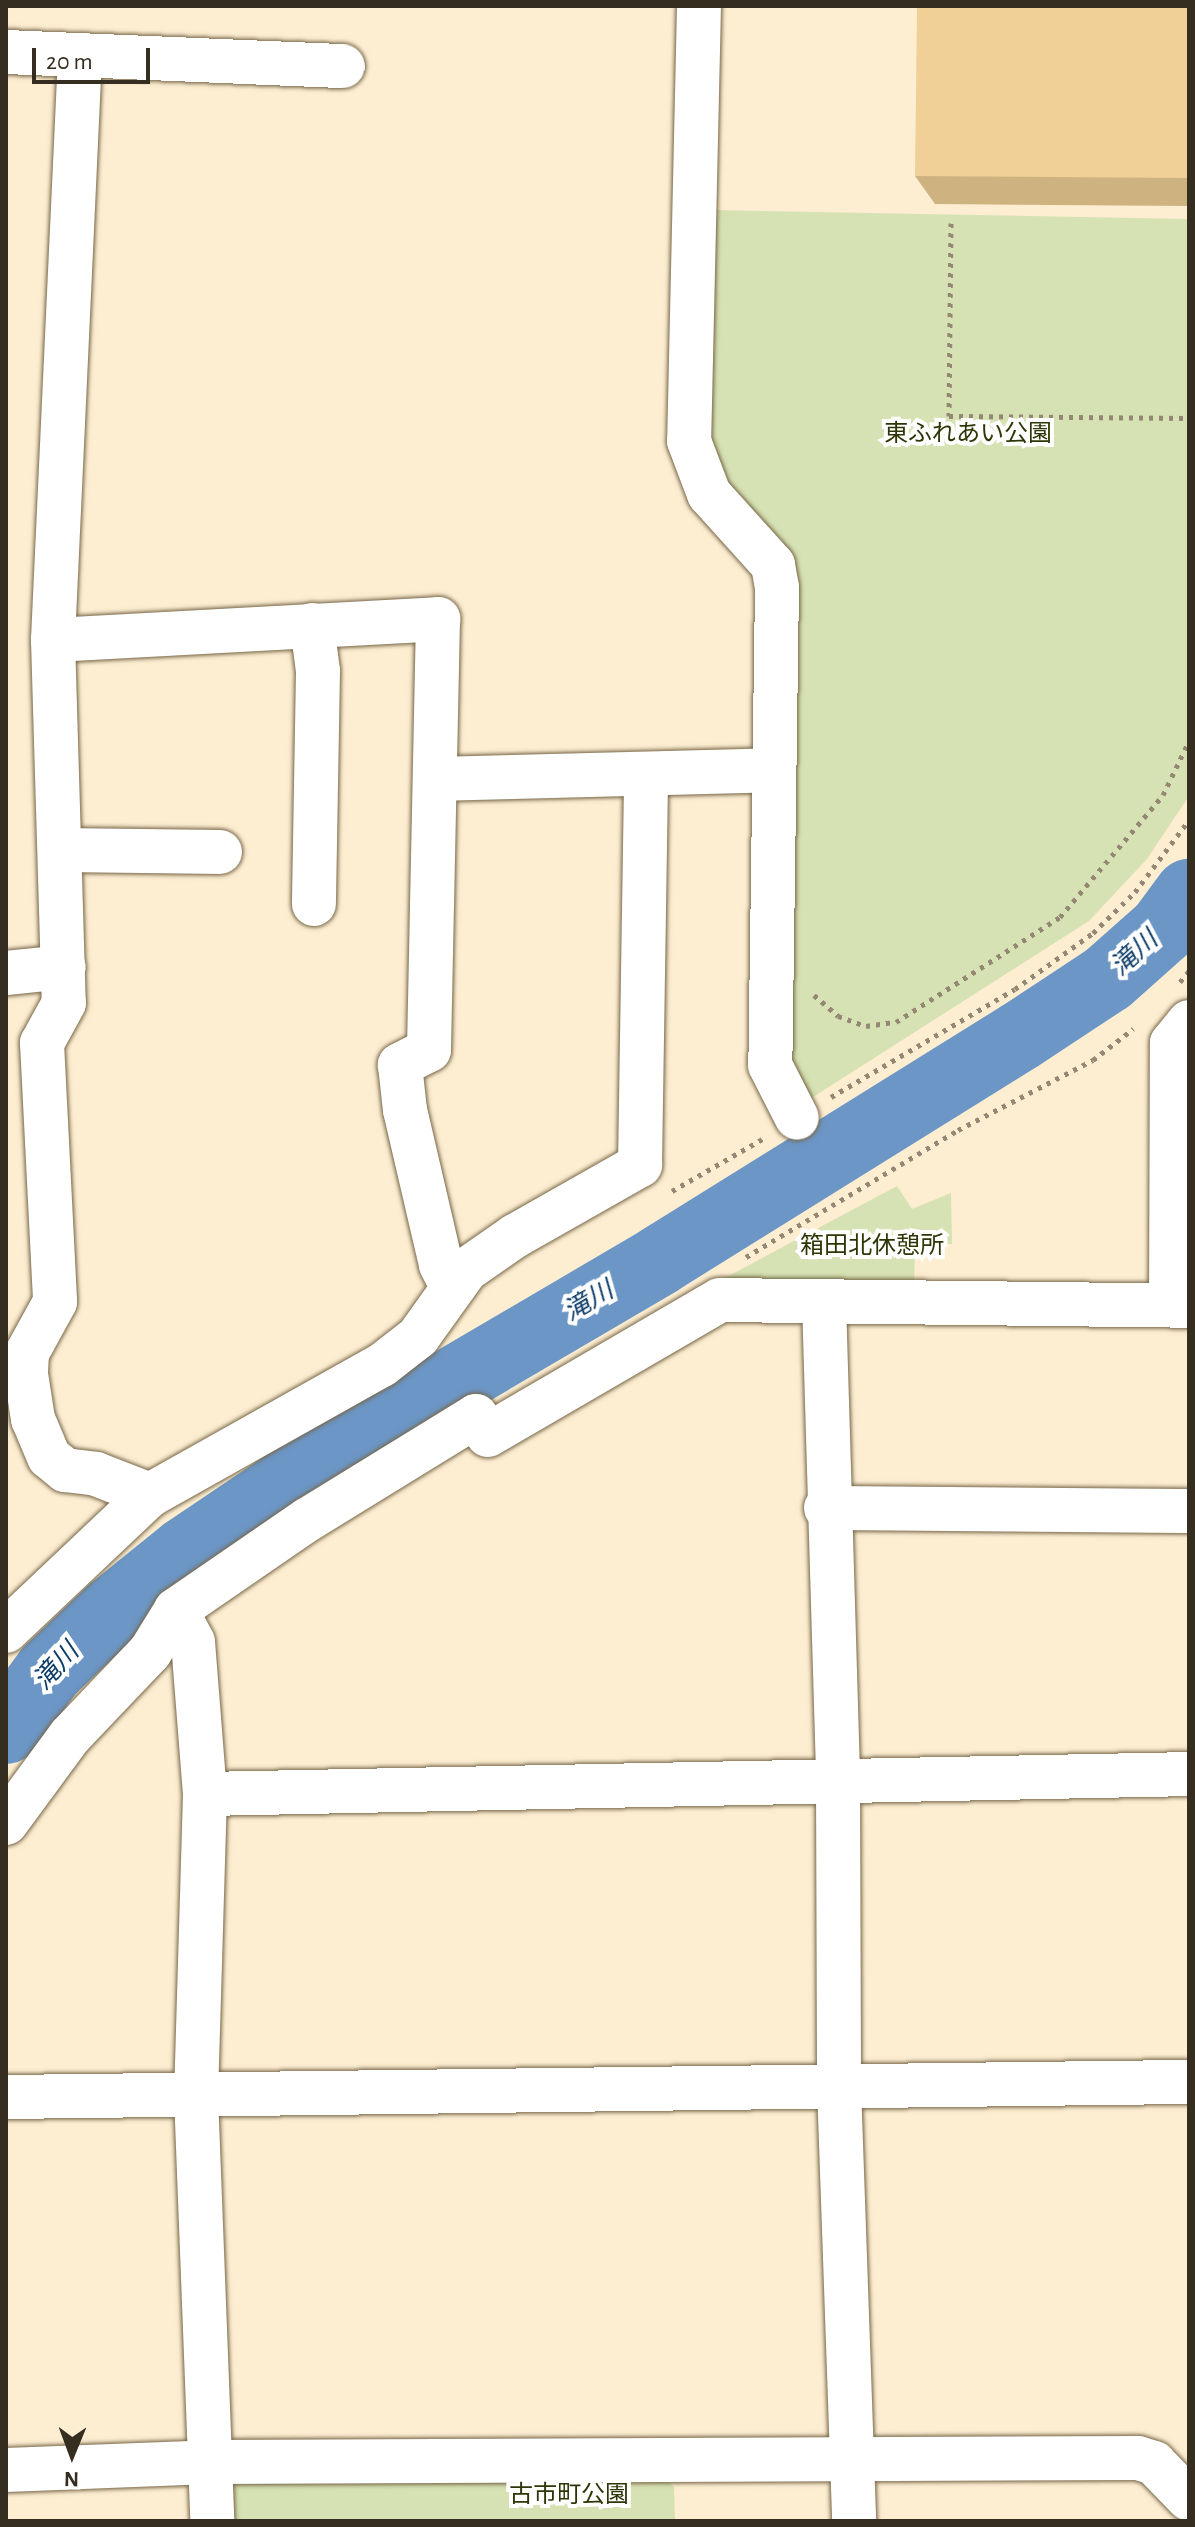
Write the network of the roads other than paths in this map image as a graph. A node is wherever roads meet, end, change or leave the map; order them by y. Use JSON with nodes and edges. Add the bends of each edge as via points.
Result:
{"nodes":[{"id":1,"x":699,"y":6,"type":"edge"},
{"id":2,"x":6,"y":52,"type":"edge"},
{"id":3,"x":80,"y":56,"type":"junction"},
{"id":4,"x":343,"y":66,"type":"dead end"},
{"id":5,"x":312,"y":625,"type":"junction"},
{"id":6,"x":53,"y":640,"type":"junction"},
{"id":7,"x":771,"y":770,"type":"junction"},
{"id":8,"x":646,"y":776,"type":"junction"},
{"id":9,"x":438,"y":779,"type":"junction"},
{"id":10,"x":63,"y":850,"type":"junction"},
{"id":11,"x":220,"y":852,"type":"dead end"},
{"id":12,"x":314,"y":904,"type":"dead end"},
{"id":13,"x":64,"y":967,"type":"junction"},
{"id":14,"x":6,"y":973,"type":"edge"},
{"id":15,"x":1179,"y":1008,"type":"edge"},
{"id":16,"x":797,"y":1118,"type":"dead end"},
{"id":17,"x":452,"y":1287,"type":"junction"},
{"id":18,"x":824,"y":1301,"type":"junction"},
{"id":19,"x":1180,"y":1306,"type":"edge"},
{"id":20,"x":20,"y":1421,"type":"edge"},
{"id":21,"x":150,"y":1495,"type":"junction"},
{"id":22,"x":826,"y":1508,"type":"junction"},
{"id":23,"x":1189,"y":1511,"type":"edge"},
{"id":24,"x":176,"y":1610,"type":"junction"},
{"id":25,"x":6,"y":1631,"type":"edge"},
{"id":26,"x":1189,"y":1774,"type":"edge"},
{"id":27,"x":838,"y":1784,"type":"junction"},
{"id":28,"x":205,"y":1794,"type":"junction"},
{"id":29,"x":6,"y":1823,"type":"edge"},
{"id":30,"x":1189,"y":2082,"type":"edge"},
{"id":31,"x":839,"y":2086,"type":"junction"},
{"id":32,"x":196,"y":2095,"type":"junction"},
{"id":33,"x":6,"y":2097,"type":"edge"},
{"id":34,"x":211,"y":2462,"type":"junction"},
{"id":35,"x":853,"y":2462,"type":"junction"},
{"id":36,"x":6,"y":2470,"type":"edge"},
{"id":37,"x":1189,"y":2499,"type":"edge"},
{"id":38,"x":212,"y":2521,"type":"edge"},
{"id":39,"x":854,"y":2521,"type":"edge"}],
"edges":[{"from":1,"to":7,"type":"street","via":[[689,441],[709,494],[773,565],[777,587]]},
{"from":2,"to":3,"type":"street"},
{"from":3,"to":4,"type":"street"},
{"from":3,"to":6,"type":"street"},
{"from":5,"to":6,"type":"street"},
{"from":5,"to":9,"type":"street","via":[[438,619]]},
{"from":5,"to":12,"type":"street","via":[[318,671]]},
{"from":6,"to":10,"type":"street"},
{"from":7,"to":8,"type":"street"},
{"from":7,"to":16,"type":"street","via":[[770,1065]]},
{"from":8,"to":9,"type":"street"},
{"from":8,"to":17,"type":"street","via":[[640,1165],[515,1236],[466,1270]]},
{"from":9,"to":17,"type":"street","via":[[429,1050],[400,1065],[405,1110],[441,1265]]},
{"from":10,"to":11,"type":"street"},
{"from":10,"to":13,"type":"street"},
{"from":13,"to":14,"type":"street"},
{"from":13,"to":20,"type":"street","via":[[64,1003],[42,1043],[55,1302],[27,1353]]},
{"from":15,"to":19,"type":"street","via":[[1172,1043]]},
{"from":17,"to":21,"type":"street","via":[[418,1337],[382,1365]]},
{"from":18,"to":19,"type":"street"},
{"from":18,"to":22,"type":"street"},
{"from":18,"to":24,"type":"street","via":[[720,1300],[488,1435],[476,1416],[307,1520]]},
{"from":20,"to":21,"type":"street","via":[[65,1470],[96,1474]]},
{"from":21,"to":25,"type":"street"},
{"from":22,"to":23,"type":"street"},
{"from":22,"to":27,"type":"street"},
{"from":24,"to":28,"type":"street","via":[[193,1642]]},
{"from":24,"to":29,"type":"street","via":[[150,1652],[70,1736]]},
{"from":26,"to":27,"type":"street"},
{"from":27,"to":28,"type":"street"},
{"from":27,"to":31,"type":"street"},
{"from":28,"to":32,"type":"street"},
{"from":30,"to":31,"type":"street"},
{"from":31,"to":32,"type":"street"},
{"from":31,"to":35,"type":"street"},
{"from":32,"to":33,"type":"street"},
{"from":32,"to":34,"type":"street"},
{"from":34,"to":35,"type":"street"},
{"from":34,"to":36,"type":"street"},
{"from":34,"to":38,"type":"street"},
{"from":35,"to":37,"type":"street","via":[[1138,2458],[1154,2463]]},
{"from":35,"to":39,"type":"street"}]}
